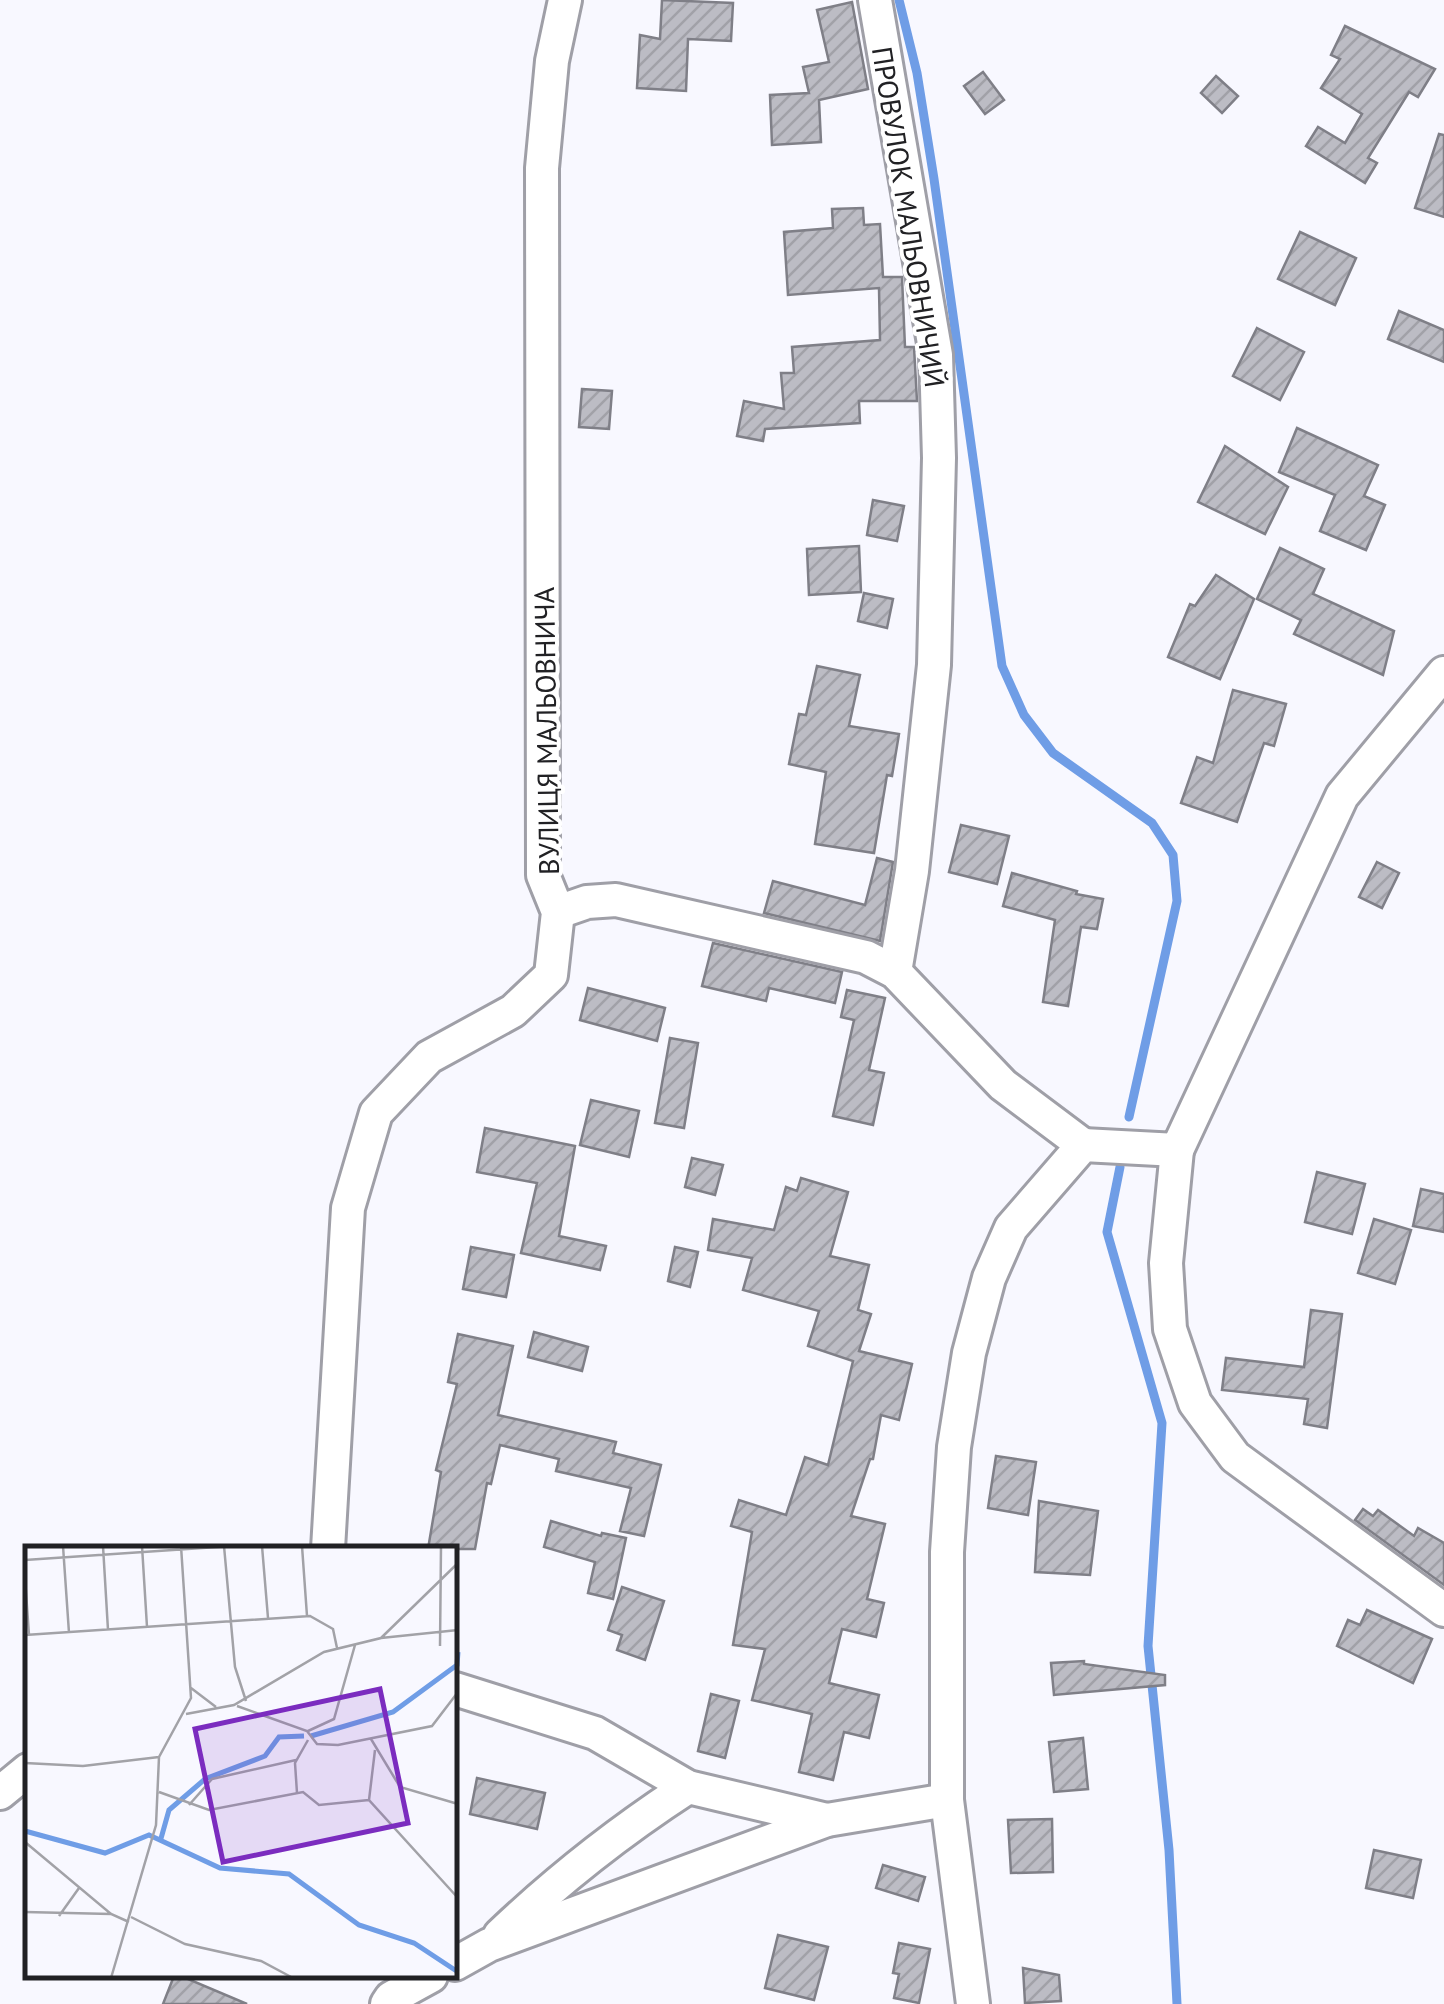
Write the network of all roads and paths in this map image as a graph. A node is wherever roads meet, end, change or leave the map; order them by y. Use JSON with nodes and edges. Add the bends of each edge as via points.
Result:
{"nodes":[{"id":1,"x":565,"y":0,"type":"edge"},
{"id":2,"x":874,"y":0,"type":"edge"},
{"id":3,"x":1444,"y":672,"type":"edge"},
{"id":4,"x":558,"y":912,"type":"junction"},
{"id":5,"x":895,"y":972,"type":"junction"},
{"id":6,"x":1083,"y":1145,"type":"junction"},
{"id":7,"x":1177,"y":1150,"type":"junction"},
{"id":8,"x":328,"y":1546,"type":"edge"},
{"id":9,"x":1444,"y":1610,"type":"edge"},
{"id":10,"x":458,"y":1691,"type":"edge"},
{"id":11,"x":25,"y":1772,"type":"edge"},
{"id":12,"x":688,"y":1786,"type":"junction"},
{"id":13,"x":0,"y":1793,"type":"edge"},
{"id":14,"x":947,"y":1800,"type":"junction"},
{"id":15,"x":827,"y":1820,"type":"junction"},
{"id":16,"x":488,"y":1946,"type":"junction"},
{"id":17,"x":458,"y":1962,"type":"edge"},
{"id":18,"x":426,"y":1979,"type":"edge"},
{"id":19,"x":386,"y":2004,"type":"edge"},
{"id":20,"x":973,"y":2004,"type":"edge"}],
"edges":[{"from":1,"to":4,"type":"street","name":"ВУЛИЦЯ МАЛЬОВНИЧА","via":[[542,168],[543,875]]},
{"from":2,"to":5,"type":"street","name":"ПРОВУЛОК МАЛЬОВНИЧИЙ","via":[[936,355],[939,458],[934,665]]},
{"from":3,"to":7,"type":"street","via":[[1342,796]]},
{"from":4,"to":5,"type":"street","via":[[587,902],[644,904],[866,956]]},
{"from":4,"to":8,"type":"street","name":"ВУЛИЦЯ МАЛЬОВНИЧА","via":[[551,975],[513,1011],[430,1057],[376,1112],[348,1208]]},
{"from":5,"to":6,"type":"street","via":[[1003,1085]]},
{"from":6,"to":7,"type":"street"},
{"from":6,"to":14,"type":"street","via":[[1011,1228],[968,1354],[947,1552]]},
{"from":7,"to":9,"type":"street","via":[[1166,1264],[1170,1329],[1195,1403],[1235,1457]]},
{"from":10,"to":12,"type":"street","via":[[595,1733]]},
{"from":11,"to":13,"type":"street"},
{"from":12,"to":15,"type":"street"},
{"from":12,"to":16,"type":"street","via":[[550,1887]]},
{"from":14,"to":15,"type":"street"},
{"from":14,"to":20,"type":"street"},
{"from":15,"to":16,"type":"street"},
{"from":16,"to":17,"type":"street"},
{"from":18,"to":19,"type":"street"}]}
